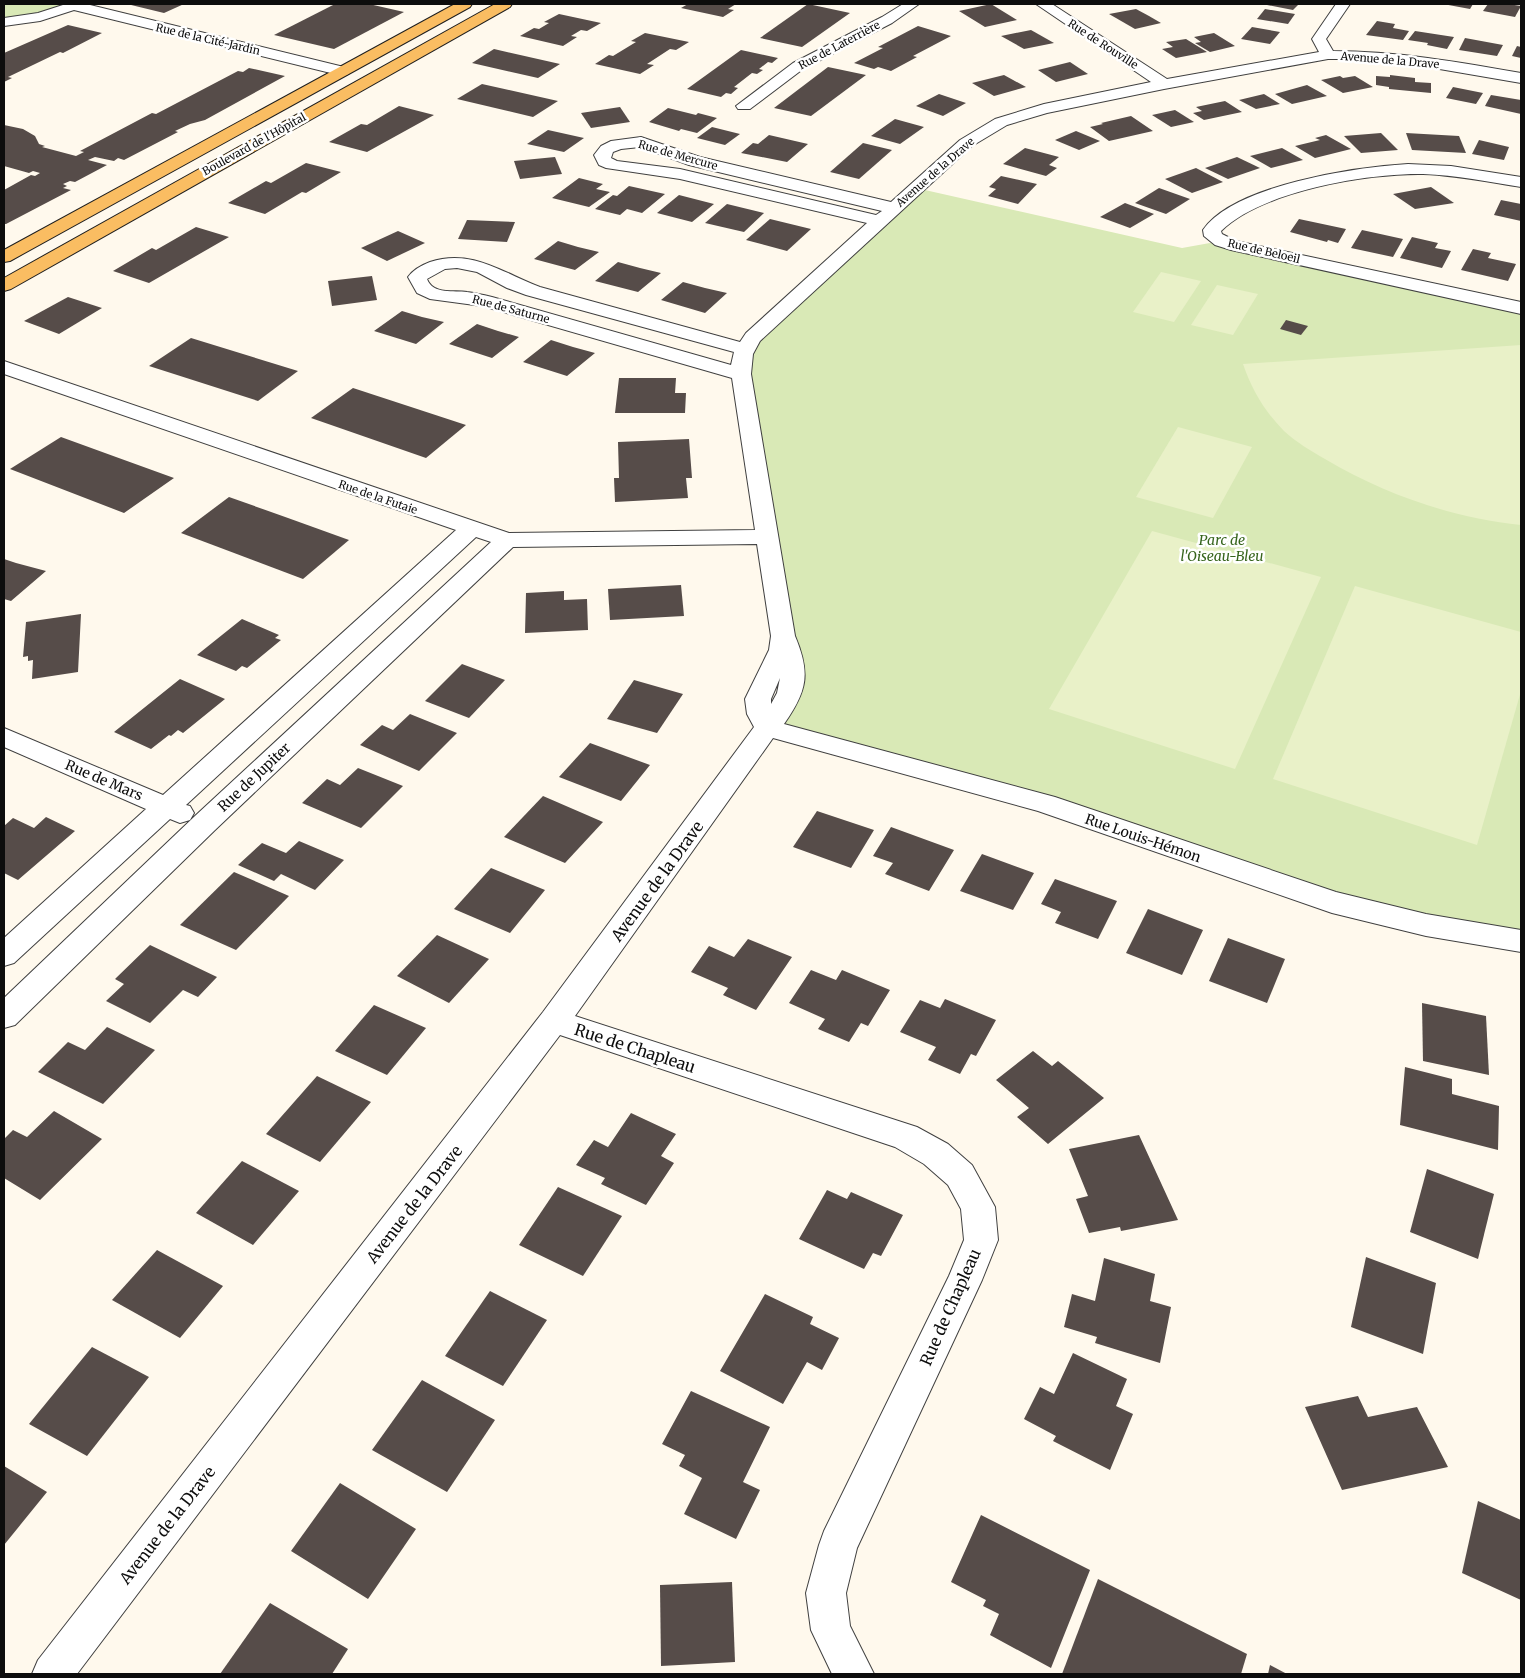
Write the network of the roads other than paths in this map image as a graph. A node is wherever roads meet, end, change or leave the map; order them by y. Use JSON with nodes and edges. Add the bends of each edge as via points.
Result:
{"nodes":[{"id":1,"x":465,"y":4,"type":"edge"},
{"id":2,"x":505,"y":4,"type":"edge"},
{"id":3,"x":912,"y":4,"type":"edge"},
{"id":4,"x":1042,"y":4,"type":"edge"},
{"id":5,"x":1343,"y":4,"type":"edge"},
{"id":6,"x":76,"y":5,"type":"edge"},
{"id":7,"x":4,"y":22,"type":"edge"},
{"id":8,"x":1328,"y":55,"type":"junction"},
{"id":9,"x":343,"y":71,"type":"junction"},
{"id":10,"x":1521,"y":78,"type":"edge"},
{"id":11,"x":1164,"y":84,"type":"junction"},
{"id":12,"x":744,"y":106,"type":"dead end"},
{"id":13,"x":1521,"y":182,"type":"edge"},
{"id":14,"x":886,"y":215,"type":"junction"},
{"id":15,"x":4,"y":257,"type":"edge"},
{"id":16,"x":4,"y":285,"type":"edge"},
{"id":17,"x":1521,"y":308,"type":"edge"},
{"id":18,"x":744,"y":349,"type":"junction"},
{"id":19,"x":4,"y":367,"type":"edge"},
{"id":20,"x":741,"y":374,"type":"junction"},
{"id":21,"x":471,"y":529,"type":"junction"},
{"id":22,"x":766,"y":537,"type":"junction"},
{"id":23,"x":507,"y":540,"type":"junction"},
{"id":24,"x":767,"y":728,"type":"junction"},
{"id":25,"x":4,"y":737,"type":"edge"},
{"id":26,"x":166,"y":806,"type":"junction"},
{"id":27,"x":205,"y":823,"type":"junction"},
{"id":28,"x":1521,"y":941,"type":"edge"},
{"id":29,"x":4,"y":955,"type":"edge"},
{"id":30,"x":4,"y":1016,"type":"edge"},
{"id":31,"x":554,"y":1021,"type":"junction"},
{"id":32,"x":52,"y":1674,"type":"edge"},
{"id":33,"x":854,"y":1674,"type":"edge"}],
"edges":[{"from":1,"to":9,"type":"main road","name":"Boulevard de l'Hôpital"},
{"from":2,"to":16,"type":"main road","name":"Boulevard de l'Hôpital"},
{"from":3,"to":12,"type":"street","name":"Rue de Laterrière","via":[[798,66]]},
{"from":4,"to":11,"type":"street","name":"Rue de Rouville"},
{"from":5,"to":8,"type":"street","via":[[1319,39]]},
{"from":6,"to":7,"type":"street","name":"Rue de la Cité-Jardin","via":[[40,17]]},
{"from":6,"to":9,"type":"street","name":"Rue de la Cité-Jardin"},
{"from":8,"to":10,"type":"street","name":"Avenue de la Drave","via":[[1422,61]]},
{"from":8,"to":11,"type":"street","name":"Avenue de la Drave"},
{"from":9,"to":15,"type":"main road","name":"Boulevard de l'Hôpital"},
{"from":11,"to":14,"type":"street","name":"Avenue de la Drave","via":[[1044,109],[1000,122],[966,143]]},
{"from":13,"to":17,"type":"street","name":"Rue de Beloeil","via":[[1450,170],[1407,168],[1363,172],[1249,203],[1223,218],[1212,230],[1213,236],[1231,245]]},
{"from":14,"to":14,"type":"street","name":"Rue de Mercure","via":[[679,157],[641,142],[617,144],[602,155],[607,164],[616,166],[680,174]]},
{"from":14,"to":18,"type":"street","name":"Avenue de la Drave","via":[[753,337]]},
{"from":18,"to":20,"type":"street","name":"Avenue de la Drave"},
{"from":18,"to":20,"type":"street","name":"Rue de Saturne","via":[[519,286],[470,263],[440,264],[417,277],[422,287],[436,295],[485,301]]},
{"from":19,"to":21,"type":"street","name":"Rue de la Futaie"},
{"from":20,"to":22,"type":"street","name":"Avenue de la Drave"},
{"from":21,"to":23,"type":"street","name":"Rue de la Futaie"},
{"from":21,"to":26,"type":"street"},
{"from":22,"to":23,"type":"street","name":"Rue de la Futaie"},
{"from":22,"to":24,"type":"street","name":"Avenue de la Drave","via":[[783,636],[792,659],[792,689]]},
{"from":23,"to":27,"type":"street","name":"Rue de Jupiter"},
{"from":24,"to":28,"type":"street","name":"Rue Louis-Hémon","via":[[1008,793],[1357,909],[1435,928]]},
{"from":24,"to":31,"type":"street","name":"Avenue de la Drave"},
{"from":25,"to":26,"type":"street","name":"Rue de Mars"},
{"from":26,"to":27,"type":"street","name":"Rue de Mars"},
{"from":26,"to":29,"type":"street"},
{"from":27,"to":30,"type":"street","name":"Rue de Jupiter"},
{"from":31,"to":32,"type":"street","name":"Avenue de la Drave"},
{"from":31,"to":33,"type":"street","name":"Rue de Chapleau","via":[[906,1137],[936,1154],[960,1175],[978,1207],[981,1240],[965,1280],[838,1545],[826,1593],[831,1630]]}]}
